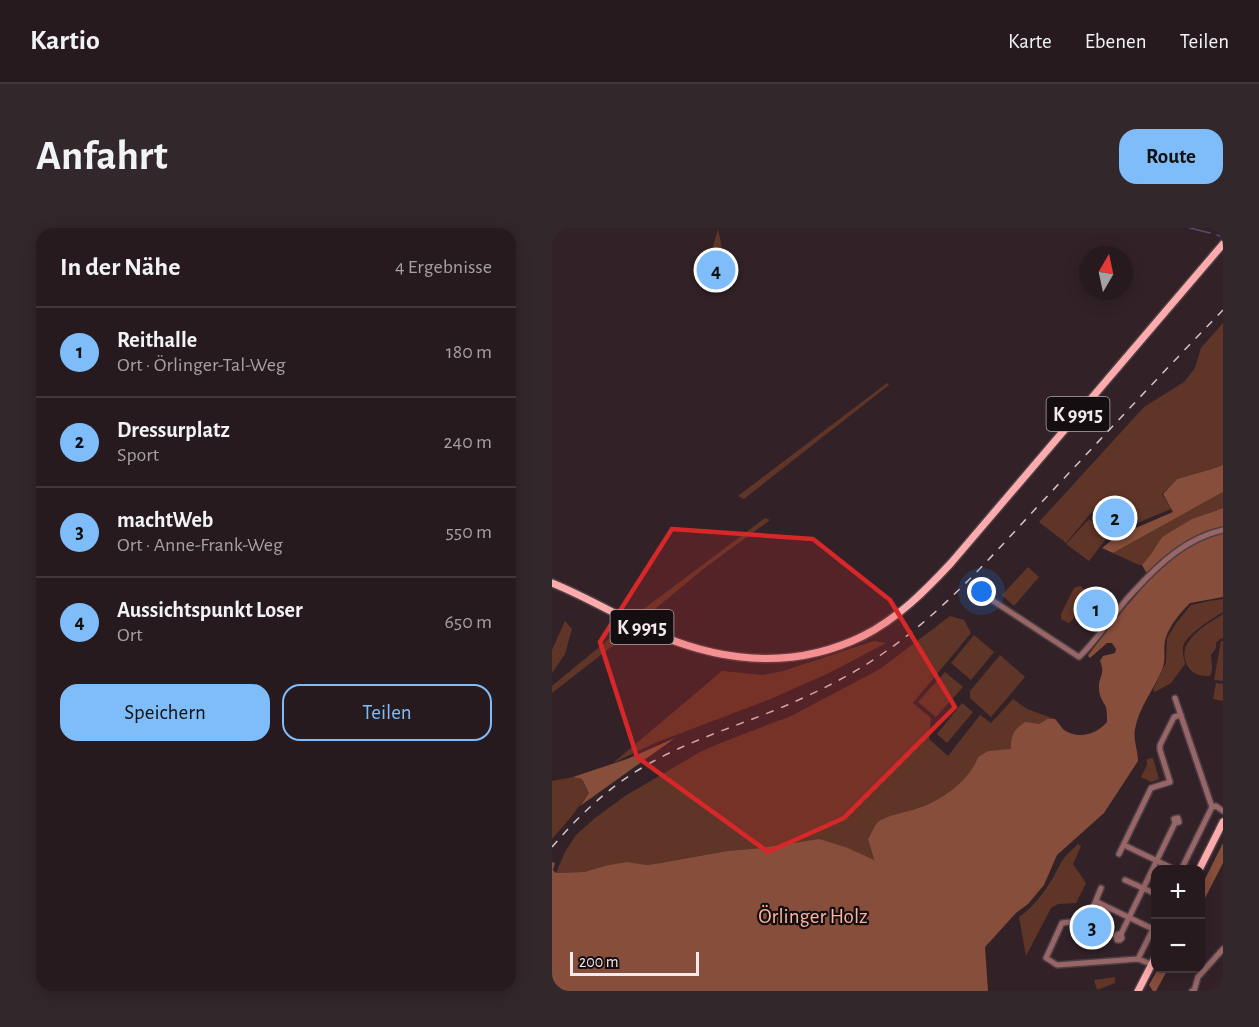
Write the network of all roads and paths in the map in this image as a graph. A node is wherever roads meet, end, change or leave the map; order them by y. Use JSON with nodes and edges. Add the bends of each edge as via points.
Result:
{"nodes":[{"id":1,"x":1223,"y":244,"type":"edge"},
{"id":2,"x":1223,"y":531,"type":"edge"},
{"id":3,"x":552,"y":583,"type":"edge"},
{"id":4,"x":975,"y":589,"type":"dead end"},
{"id":5,"x":1175,"y":698,"type":"dead end"},
{"id":6,"x":1181,"y":715,"type":"junction"},
{"id":7,"x":1212,"y":807,"type":"junction"},
{"id":8,"x":1223,"y":811,"type":"edge"},
{"id":9,"x":1223,"y":822,"type":"edge"},
{"id":10,"x":1175,"y":823,"type":"dead end"},
{"id":11,"x":1124,"y":844,"type":"junction"},
{"id":12,"x":1119,"y":854,"type":"dead end"},
{"id":13,"x":1156,"y":860,"type":"junction"},
{"id":14,"x":1166,"y":865,"type":"edge"},
{"id":15,"x":1183,"y":865,"type":"edge"},
{"id":16,"x":1202,"y":865,"type":"edge"},
{"id":17,"x":1125,"y":880,"type":"dead end"},
{"id":18,"x":1101,"y":888,"type":"dead end"},
{"id":19,"x":1142,"y":888,"type":"junction"},
{"id":20,"x":1151,"y":892,"type":"edge"},
{"id":21,"x":1097,"y":902,"type":"junction"},
{"id":22,"x":1131,"y":918,"type":"junction"},
{"id":23,"x":1151,"y":925,"type":"edge"},
{"id":24,"x":1151,"y":932,"type":"edge"},
{"id":25,"x":1121,"y":934,"type":"dead end"},
{"id":26,"x":1223,"y":949,"type":"edge"},
{"id":27,"x":1138,"y":959,"type":"junction"},
{"id":28,"x":1151,"y":964,"type":"joint"},
{"id":29,"x":1138,"y":991,"type":"edge"},
{"id":30,"x":1193,"y":991,"type":"edge"}],
"edges":[{"from":1,"to":3,"type":"main road","number":"K 9915","via":[[951,563],[898,613],[864,635],[800,656],[728,656],[659,635]]},
{"from":2,"to":4,"type":"street","via":[[1175,551],[1135,590],[1080,657]]},
{"from":5,"to":6,"type":"street"},
{"from":6,"to":7,"type":"street"},
{"from":6,"to":11,"type":"street","via":[[1174,717],[1160,745],[1170,782],[1151,788]]},
{"from":7,"to":8,"type":"street"},
{"from":7,"to":15,"type":"street"},
{"from":9,"to":16,"type":"main road"},
{"from":10,"to":13,"type":"street"},
{"from":11,"to":12,"type":"street"},
{"from":11,"to":13,"type":"street"},
{"from":13,"to":14,"type":"street"},
{"from":13,"to":19,"type":"street"},
{"from":17,"to":19,"type":"street"},
{"from":18,"to":21,"type":"street"},
{"from":19,"to":20,"type":"street"},
{"from":19,"to":22,"type":"street"},
{"from":21,"to":22,"type":"street"},
{"from":21,"to":27,"type":"street","via":[[1088,920],[1062,923],[1046,958],[1057,965]]},
{"from":22,"to":23,"type":"street"},
{"from":22,"to":25,"type":"street"},
{"from":24,"to":27,"type":"street"},
{"from":26,"to":30,"type":"street","via":[[1198,978]]},
{"from":27,"to":28,"type":"street"},
{"from":28,"to":29,"type":"main road"}]}
